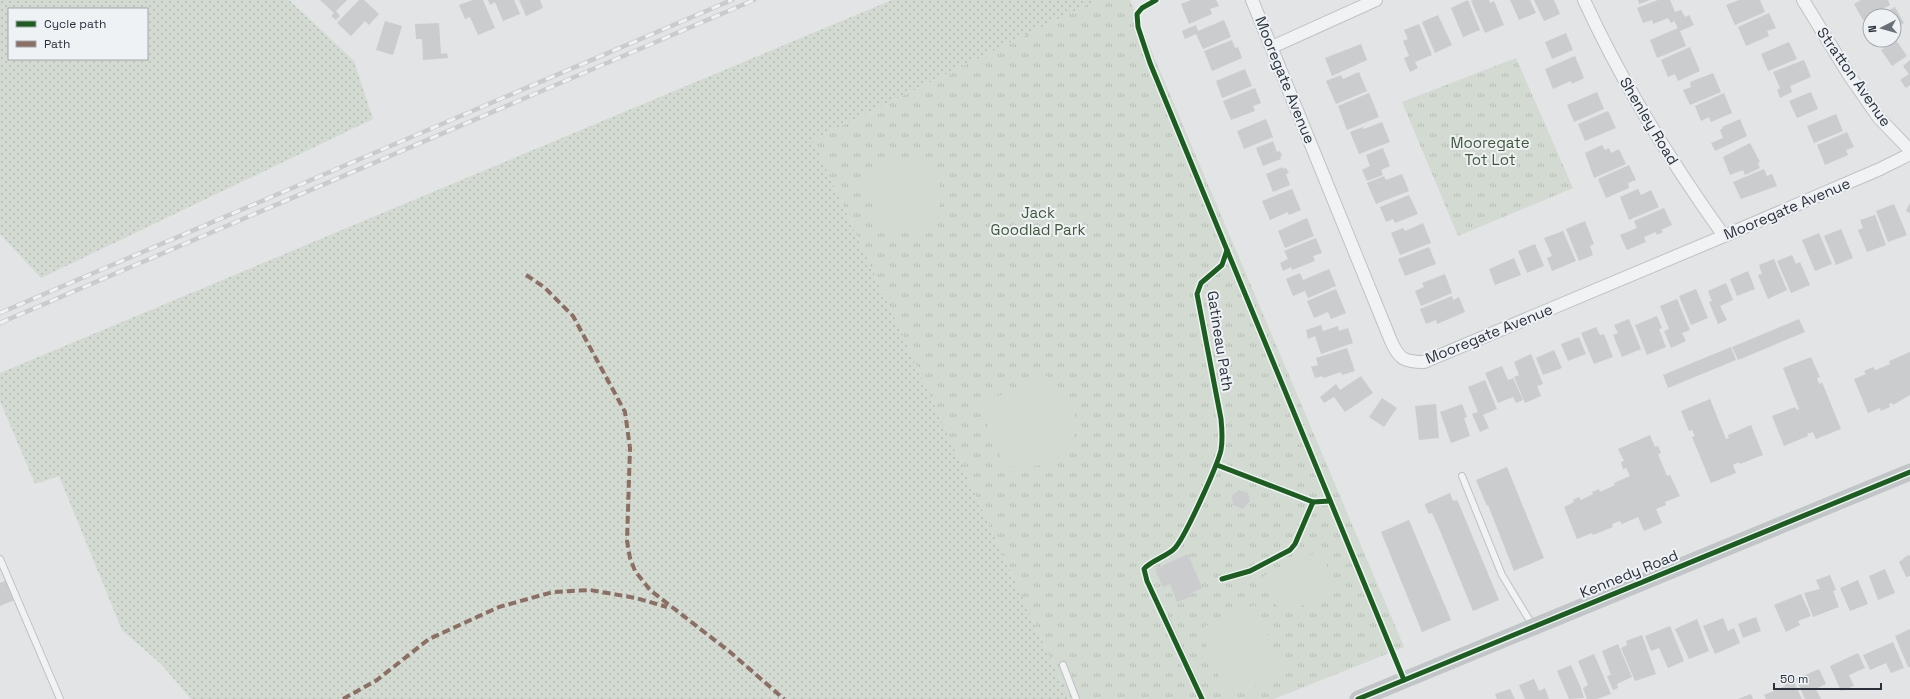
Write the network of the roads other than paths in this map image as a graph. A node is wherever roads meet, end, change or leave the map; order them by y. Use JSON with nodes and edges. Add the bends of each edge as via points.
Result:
{"nodes":[{"id":1,"x":1252,"y":0,"type":"edge"},
{"id":2,"x":1376,"y":0,"type":"edge"},
{"id":3,"x":1584,"y":0,"type":"edge"},
{"id":4,"x":1803,"y":0,"type":"edge"},
{"id":5,"x":1272,"y":47,"type":"junction"},
{"id":6,"x":1910,"y":150,"type":"edge"},
{"id":7,"x":1910,"y":154,"type":"edge"},
{"id":8,"x":1724,"y":236,"type":"junction"},
{"id":9,"x":1910,"y":472,"type":"edge"},
{"id":10,"x":1462,"y":476,"type":"dead end"},
{"id":11,"x":0,"y":559,"type":"edge"},
{"id":12,"x":1166,"y":620,"type":"dead end"},
{"id":13,"x":1533,"y":626,"type":"junction"},
{"id":14,"x":1062,"y":665,"type":"dead end"},
{"id":15,"x":60,"y":699,"type":"edge"},
{"id":16,"x":1076,"y":699,"type":"edge"},
{"id":17,"x":1202,"y":699,"type":"edge"},
{"id":18,"x":1358,"y":699,"type":"edge"}],
"edges":[{"from":1,"to":5,"type":"street","name":"Mooregate Avenue"},
{"from":2,"to":5,"type":"street"},
{"from":3,"to":8,"type":"street","name":"Shenley Road","via":[[1605,46],[1650,124]]},
{"from":4,"to":6,"type":"street","name":"Stratton Avenue","via":[[1879,118]]},
{"from":5,"to":8,"type":"street","name":"Mooregate Avenue","via":[[1391,341],[1397,354],[1409,362],[1424,362]]},
{"from":7,"to":8,"type":"street","name":"Mooregate Avenue"},
{"from":9,"to":13,"type":"main road","name":"Kennedy Road"},
{"from":10,"to":13,"type":"lane","via":[[1502,575]]},
{"from":11,"to":15,"type":"lane"},
{"from":12,"to":17,"type":"lane"},
{"from":13,"to":18,"type":"main road","name":"Kennedy Road"},
{"from":14,"to":16,"type":"lane"}]}
